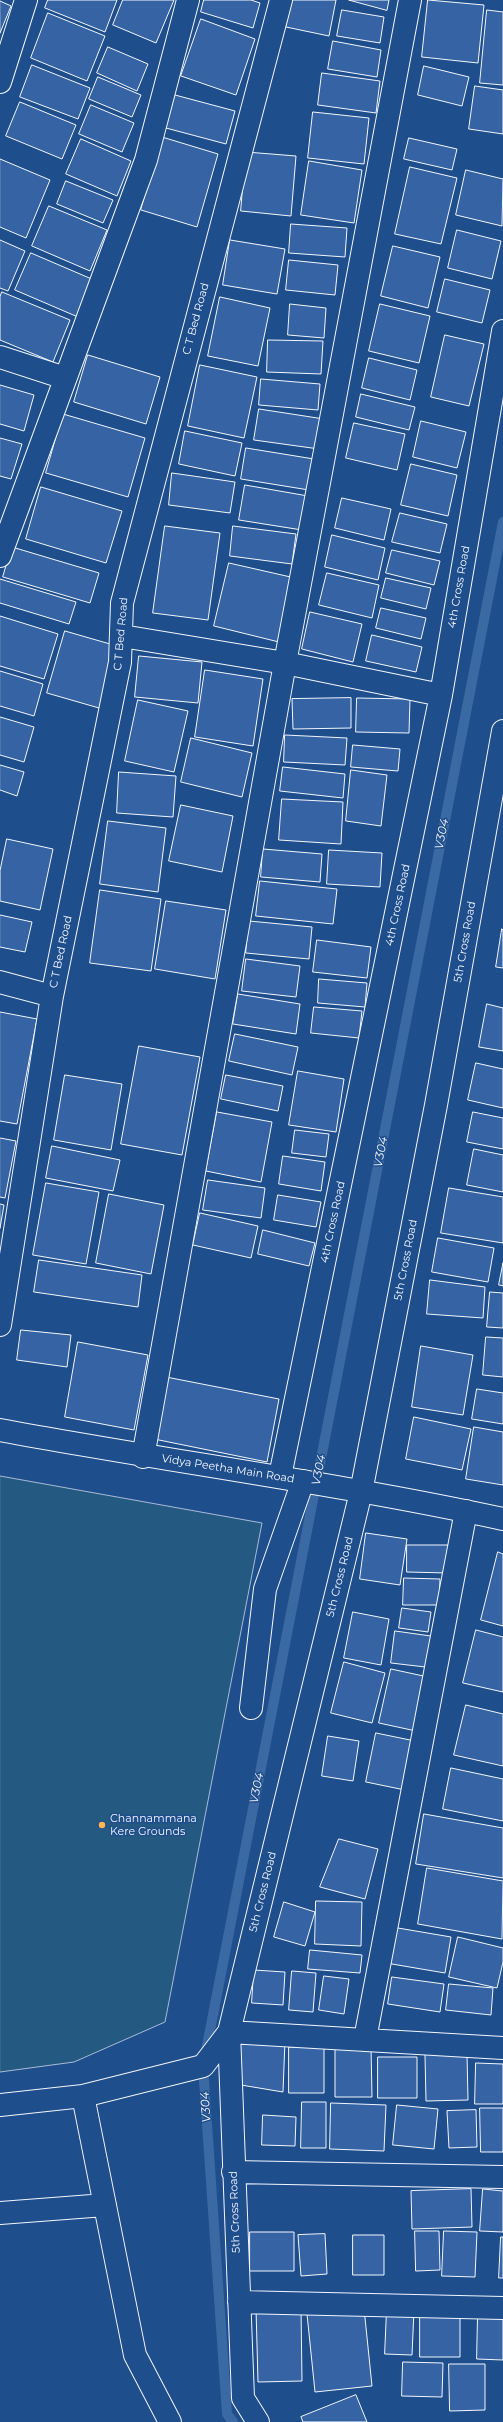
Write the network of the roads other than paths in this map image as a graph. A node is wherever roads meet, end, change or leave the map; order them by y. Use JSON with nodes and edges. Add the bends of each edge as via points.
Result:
{"nodes":[{"id":1,"x":26,"y":0,"type":"edge"},
{"id":2,"x":188,"y":0,"type":"edge"},
{"id":3,"x":281,"y":0,"type":"edge"},
{"id":4,"x":410,"y":0,"type":"edge"},
{"id":5,"x":0,"y":82,"type":"edge"},
{"id":6,"x":503,"y":331,"type":"edge"},
{"id":7,"x":0,"y":357,"type":"edge"},
{"id":8,"x":65,"y":378,"type":"junction"},
{"id":9,"x":0,"y":556,"type":"edge"},
{"id":10,"x":122,"y":636,"type":"junction"},
{"id":11,"x":285,"y":663,"type":"junction"},
{"id":12,"x":441,"y":695,"type":"junction"},
{"id":13,"x":503,"y":731,"type":"edge"},
{"id":14,"x":0,"y":982,"type":"edge"},
{"id":15,"x":52,"y":996,"type":"junction"},
{"id":16,"x":0,"y":1325,"type":"edge"},
{"id":17,"x":0,"y":1430,"type":"edge"},
{"id":18,"x":143,"y":1456,"type":"junction"},
{"id":19,"x":280,"y":1476,"type":"junction"},
{"id":20,"x":304,"y":1481,"type":"junction"},
{"id":21,"x":361,"y":1492,"type":"junction"},
{"id":22,"x":466,"y":1511,"type":"junction"},
{"id":23,"x":503,"y":1519,"type":"edge"},
{"id":24,"x":251,"y":1708,"type":"dead end"},
{"id":25,"x":229,"y":2032,"type":"junction"},
{"id":26,"x":365,"y":2039,"type":"junction"},
{"id":27,"x":503,"y":2048,"type":"edge"},
{"id":28,"x":83,"y":2096,"type":"junction"},
{"id":29,"x":0,"y":2105,"type":"edge"},
{"id":30,"x":234,"y":2172,"type":"junction"},
{"id":31,"x":503,"y":2177,"type":"edge"},
{"id":32,"x":105,"y":2205,"type":"junction"},
{"id":33,"x":0,"y":2213,"type":"edge"},
{"id":34,"x":239,"y":2302,"type":"junction"},
{"id":35,"x":503,"y":2308,"type":"edge"},
{"id":36,"x":170,"y":2422,"type":"edge"},
{"id":37,"x":258,"y":2422,"type":"edge"}],
"edges":[{"from":1,"to":5,"type":"street"},
{"from":2,"to":8,"type":"street","via":[[146,160]]},
{"from":3,"to":10,"type":"street","name":"C T Bed Road","via":[[122,603]]},
{"from":4,"to":11,"type":"street"},
{"from":6,"to":12,"type":"street","name":"4th Cross Road"},
{"from":7,"to":8,"type":"street"},
{"from":8,"to":9,"type":"street"},
{"from":10,"to":11,"type":"street"},
{"from":10,"to":15,"type":"street","name":"C T Bed Road","via":[[120,662]]},
{"from":11,"to":12,"type":"street"},
{"from":11,"to":18,"type":"street"},
{"from":12,"to":19,"type":"street","name":"4th Cross Road"},
{"from":13,"to":21,"type":"street","name":"5th Cross Road","via":[[436,1105]]},
{"from":14,"to":15,"type":"street"},
{"from":15,"to":16,"type":"street","name":"C T Bed Road"},
{"from":17,"to":18,"type":"street","name":"Vidya Peetha Main Road"},
{"from":18,"to":19,"type":"street","name":"Vidya Peetha Main Road"},
{"from":19,"to":20,"type":"street","name":"Vidya Peetha Main Road"},
{"from":20,"to":21,"type":"street","name":"Vidya Peetha Main Road"},
{"from":20,"to":24,"type":"street","via":[[265,1589]]},
{"from":21,"to":22,"type":"street","name":"Vidya Peetha Main Road"},
{"from":21,"to":25,"type":"street","name":"5th Cross Road"},
{"from":22,"to":23,"type":"street","name":"Vidya Peetha Main Road"},
{"from":22,"to":26,"type":"street"},
{"from":25,"to":26,"type":"street"},
{"from":25,"to":28,"type":"street","via":[[203,2066]]},
{"from":25,"to":30,"type":"street","name":"5th Cross Road"},
{"from":26,"to":27,"type":"street"},
{"from":28,"to":29,"type":"street"},
{"from":28,"to":32,"type":"street"},
{"from":30,"to":31,"type":"street"},
{"from":30,"to":34,"type":"street","name":"5th Cross Road"},
{"from":32,"to":33,"type":"street"},
{"from":32,"to":36,"type":"street","via":[[135,2355]]},
{"from":34,"to":35,"type":"street"},
{"from":34,"to":37,"type":"street","name":"5th Cross Road","via":[[243,2398]]}]}
